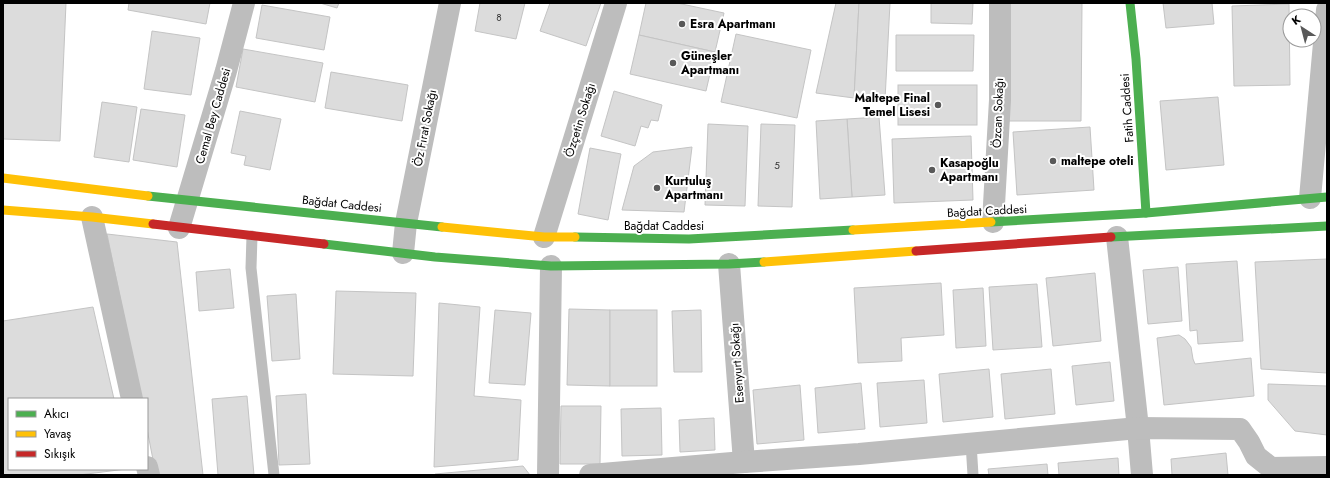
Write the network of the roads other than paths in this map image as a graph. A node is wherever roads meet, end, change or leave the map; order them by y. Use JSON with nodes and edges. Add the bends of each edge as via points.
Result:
{"nodes":[{"id":1,"x":244,"y":3,"type":"edge"},
{"id":2,"x":450,"y":3,"type":"edge"},
{"id":3,"x":616,"y":3,"type":"edge"},
{"id":4,"x":1000,"y":3,"type":"edge"},
{"id":5,"x":1130,"y":3,"type":"edge"},
{"id":6,"x":1327,"y":10,"type":"edge"},
{"id":7,"x":3,"y":178,"type":"edge"},
{"id":8,"x":1319,"y":197,"type":"edge"},
{"id":9,"x":188,"y":201,"type":"junction"},
{"id":10,"x":3,"y":210,"type":"edge"},
{"id":11,"x":1146,"y":212,"type":"junction"},
{"id":12,"x":92,"y":217,"type":"junction"},
{"id":13,"x":406,"y":222,"type":"junction"},
{"id":14,"x":993,"y":222,"type":"junction"},
{"id":15,"x":1327,"y":226,"type":"edge"},
{"id":16,"x":179,"y":228,"type":"junction"},
{"id":17,"x":252,"y":236,"type":"junction"},
{"id":18,"x":544,"y":237,"type":"junction"},
{"id":19,"x":1117,"y":237,"type":"junction"},
{"id":20,"x":403,"y":253,"type":"junction"},
{"id":21,"x":730,"y":264,"type":"junction"},
{"id":22,"x":550,"y":266,"type":"junction"},
{"id":23,"x":132,"y":398,"type":"edge"},
{"id":24,"x":1138,"y":428,"type":"junction"},
{"id":25,"x":971,"y":443,"type":"junction"},
{"id":26,"x":744,"y":462,"type":"junction"},
{"id":27,"x":1327,"y":467,"type":"edge"},
{"id":28,"x":274,"y":475,"type":"edge"},
{"id":29,"x":548,"y":475,"type":"edge"},
{"id":30,"x":590,"y":475,"type":"edge"},
{"id":31,"x":973,"y":475,"type":"edge"},
{"id":32,"x":1142,"y":475,"type":"edge"}],
"edges":[{"from":1,"to":9,"type":"street","name":"Cemal Bey Caddesi"},
{"from":2,"to":13,"type":"street","name":"Öz Fırat Sokağı"},
{"from":3,"to":18,"type":"street","name":"Özçetin Sokağı"},
{"from":4,"to":14,"type":"street","name":"Özcan Sokağı","via":[[1000,100]]},
{"from":5,"to":11,"type":"main road","name":"Fatih Caddesi"},
{"from":6,"to":8,"type":"street"},
{"from":7,"to":9,"type":"main road","name":"Bağdat Caddesi"},
{"from":8,"to":11,"type":"main road","name":"Bağdat Caddesi"},
{"from":9,"to":13,"type":"main road","name":"Bağdat Caddesi"},
{"from":9,"to":16,"type":"street","name":"Cemal Bey Caddesi"},
{"from":10,"to":12,"type":"main road"},
{"from":11,"to":14,"type":"main road","name":"Bağdat Caddesi"},
{"from":12,"to":16,"type":"main road"},
{"from":12,"to":23,"type":"street"},
{"from":13,"to":18,"type":"main road","name":"Bağdat Caddesi"},
{"from":13,"to":20,"type":"street","name":"Öz Fırat Sokağı"},
{"from":14,"to":18,"type":"main road","name":"Bağdat Caddesi","via":[[688,239]]},
{"from":15,"to":19,"type":"main road"},
{"from":16,"to":17,"type":"main road"},
{"from":17,"to":20,"type":"main road"},
{"from":17,"to":28,"type":"lane","via":[[251,268]]},
{"from":19,"to":21,"type":"main road"},
{"from":19,"to":24,"type":"street"},
{"from":20,"to":22,"type":"main road"},
{"from":21,"to":22,"type":"main road"},
{"from":21,"to":26,"type":"street","name":"Esenyurt Sokağı"},
{"from":22,"to":29,"type":"street"},
{"from":24,"to":25,"type":"street"},
{"from":24,"to":27,"type":"street","via":[[1240,429],[1256,456],[1271,468]]},
{"from":24,"to":32,"type":"street"},
{"from":25,"to":26,"type":"street"},
{"from":25,"to":31,"type":"lane"},
{"from":26,"to":30,"type":"street"}]}
